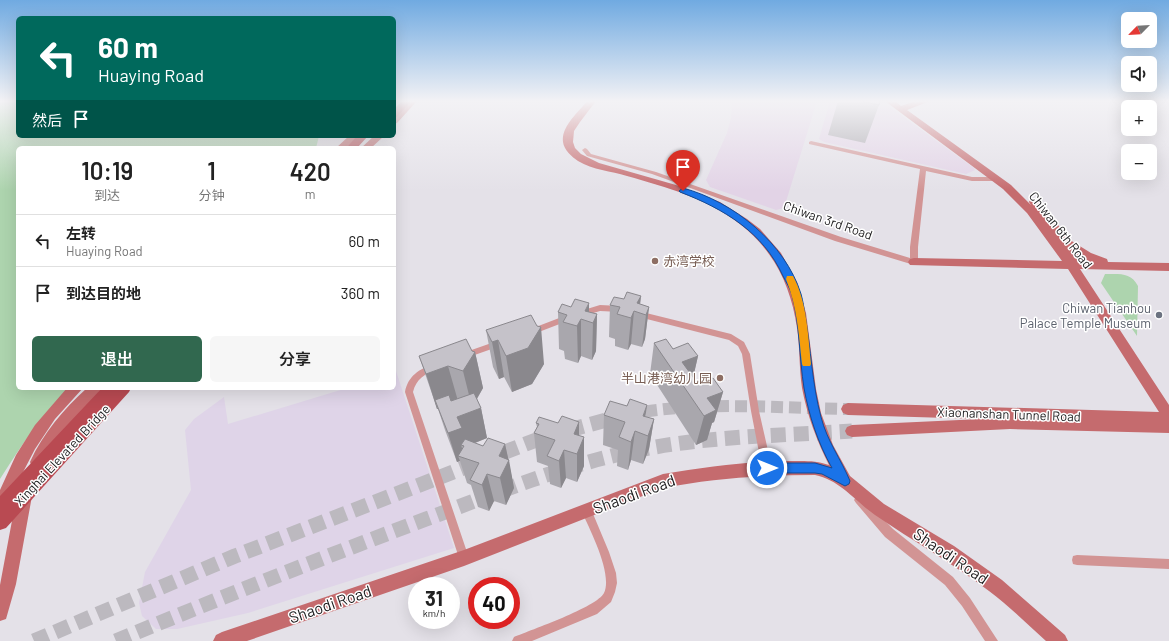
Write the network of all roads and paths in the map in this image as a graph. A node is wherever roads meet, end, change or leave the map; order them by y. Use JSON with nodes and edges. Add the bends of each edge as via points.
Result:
{"nodes":[{"id":1,"x":570,"y":131,"type":"edge"},
{"id":2,"x":933,"y":131,"type":"edge"},
{"id":3,"x":936,"y":131,"type":"edge"},
{"id":4,"x":352,"y":138,"type":"edge"},
{"id":5,"x":361,"y":138,"type":"edge"},
{"id":6,"x":371,"y":138,"type":"edge"},
{"id":7,"x":377,"y":138,"type":"edge"},
{"id":8,"x":811,"y":143,"type":"dead end"},
{"id":9,"x":343,"y":146,"type":"edge"},
{"id":10,"x":353,"y":146,"type":"edge"},
{"id":11,"x":363,"y":146,"type":"edge"},
{"id":12,"x":368,"y":146,"type":"edge"},
{"id":13,"x":585,"y":150,"type":"dead end"},
{"id":14,"x":923,"y":168,"type":"junction"},
{"id":15,"x":996,"y":179,"type":"junction"},
{"id":16,"x":1064,"y":239,"type":"junction"},
{"id":17,"x":914,"y":262,"type":"junction"},
{"id":18,"x":1120,"y":266,"type":"junction"},
{"id":19,"x":1078,"y":267,"type":"junction"},
{"id":20,"x":1169,"y":267,"type":"edge"},
{"id":21,"x":1169,"y":271,"type":"edge"},
{"id":22,"x":460,"y":357,"type":"edge"},
{"id":23,"x":446,"y":363,"type":"edge"},
{"id":24,"x":74,"y":390,"type":"edge"},
{"id":25,"x":94,"y":390,"type":"edge"},
{"id":26,"x":109,"y":390,"type":"edge"},
{"id":27,"x":122,"y":390,"type":"edge"},
{"id":28,"x":1169,"y":401,"type":"edge"},
{"id":29,"x":848,"y":409,"type":"tunnel mouth"},
{"id":30,"x":1169,"y":417,"type":"edge"},
{"id":31,"x":1169,"y":427,"type":"edge"},
{"id":32,"x":852,"y":432,"type":"tunnel mouth"},
{"id":33,"x":767,"y":468,"type":"junction"},
{"id":34,"x":845,"y":481,"type":"junction"},
{"id":35,"x":0,"y":506,"type":"edge"},
{"id":36,"x":0,"y":511,"type":"edge"},
{"id":37,"x":586,"y":512,"type":"junction"},
{"id":38,"x":0,"y":522,"type":"edge"},
{"id":39,"x":464,"y":558,"type":"junction"},
{"id":40,"x":1077,"y":560,"type":"dead end"},
{"id":41,"x":1169,"y":564,"type":"edge"},
{"id":42,"x":2,"y":606,"type":"edge"},
{"id":43,"x":222,"y":641,"type":"edge"},
{"id":44,"x":518,"y":641,"type":"edge"},
{"id":45,"x":992,"y":641,"type":"edge"},
{"id":46,"x":1059,"y":641,"type":"edge"}],
"edges":[{"from":1,"to":34,"type":"street","via":[[568,143],[578,157],[666,184],[706,200],[743,221],[769,245],[779,258],[796,294],[803,328],[809,388],[816,419],[823,440]]},
{"from":2,"to":15,"type":"street","name":"Chiwan 6th Road"},
{"from":3,"to":16,"type":"street","name":"Chiwan 6th Road","via":[[1022,191]]},
{"from":4,"to":9,"type":"street"},
{"from":5,"to":10,"type":"main road"},
{"from":6,"to":11,"type":"main road"},
{"from":7,"to":12,"type":"street"},
{"from":8,"to":14,"type":"street"},
{"from":13,"to":17,"type":"street","name":"Chiwan 3rd Road","via":[[589,155],[654,173],[838,239]]},
{"from":14,"to":15,"type":"street","via":[[972,179]]},
{"from":14,"to":17,"type":"street"},
{"from":15,"to":19,"type":"street","name":"Chiwan 6th Road","via":[[1031,211]]},
{"from":16,"to":18,"type":"street","via":[[1087,256]]},
{"from":16,"to":19,"type":"street","name":"Chiwan 6th Road"},
{"from":17,"to":19,"type":"street","name":"Chiwan 3rd Road"},
{"from":18,"to":19,"type":"street","name":"Chiwan 3rd Road"},
{"from":18,"to":20,"type":"street","name":"Chiwan 3rd Road"},
{"from":19,"to":21,"type":"street","name":"Chiwan 3rd Road"},
{"from":19,"to":28,"type":"street","name":"Chiwan 6th Road"},
{"from":19,"to":30,"type":"street","name":"Chiwan 6th Road"},
{"from":22,"to":33,"type":"street","via":[[592,310],[610,307],[731,337],[741,344],[748,361],[755,412]]},
{"from":23,"to":39,"type":"street","via":[[417,375],[409,392]]},
{"from":24,"to":36,"type":"street","via":[[49,418],[20,460]]},
{"from":25,"to":42,"type":"street","via":[[51,438],[31,476],[21,511]]},
{"from":26,"to":35,"type":"main road","name":"Xinghai Elevated Bridge"},
{"from":27,"to":38,"type":"main road","name":"Xinghai Elevated Bridge"},
{"from":29,"to":30,"type":"street","name":"Xiaonanshan Tunnel Road"},
{"from":31,"to":32,"type":"street","name":"Xiaonanshan Tunnel Road","via":[[1010,423]]},
{"from":33,"to":34,"type":"street","name":"Shaodi Road","via":[[815,468]]},
{"from":33,"to":37,"type":"street","name":"Shaodi Road","via":[[669,480]]},
{"from":34,"to":45,"type":"street","via":[[881,526],[938,571],[957,590]]},
{"from":34,"to":46,"type":"street","name":"Shaodi Road","via":[[879,509],[948,552],[996,586]]},
{"from":37,"to":39,"type":"street","name":"Shaodi Road"},
{"from":37,"to":44,"type":"street","via":[[610,572],[611,587],[607,598],[593,610]]},
{"from":39,"to":43,"type":"street","name":"Shaodi Road"},
{"from":40,"to":41,"type":"street"}]}
